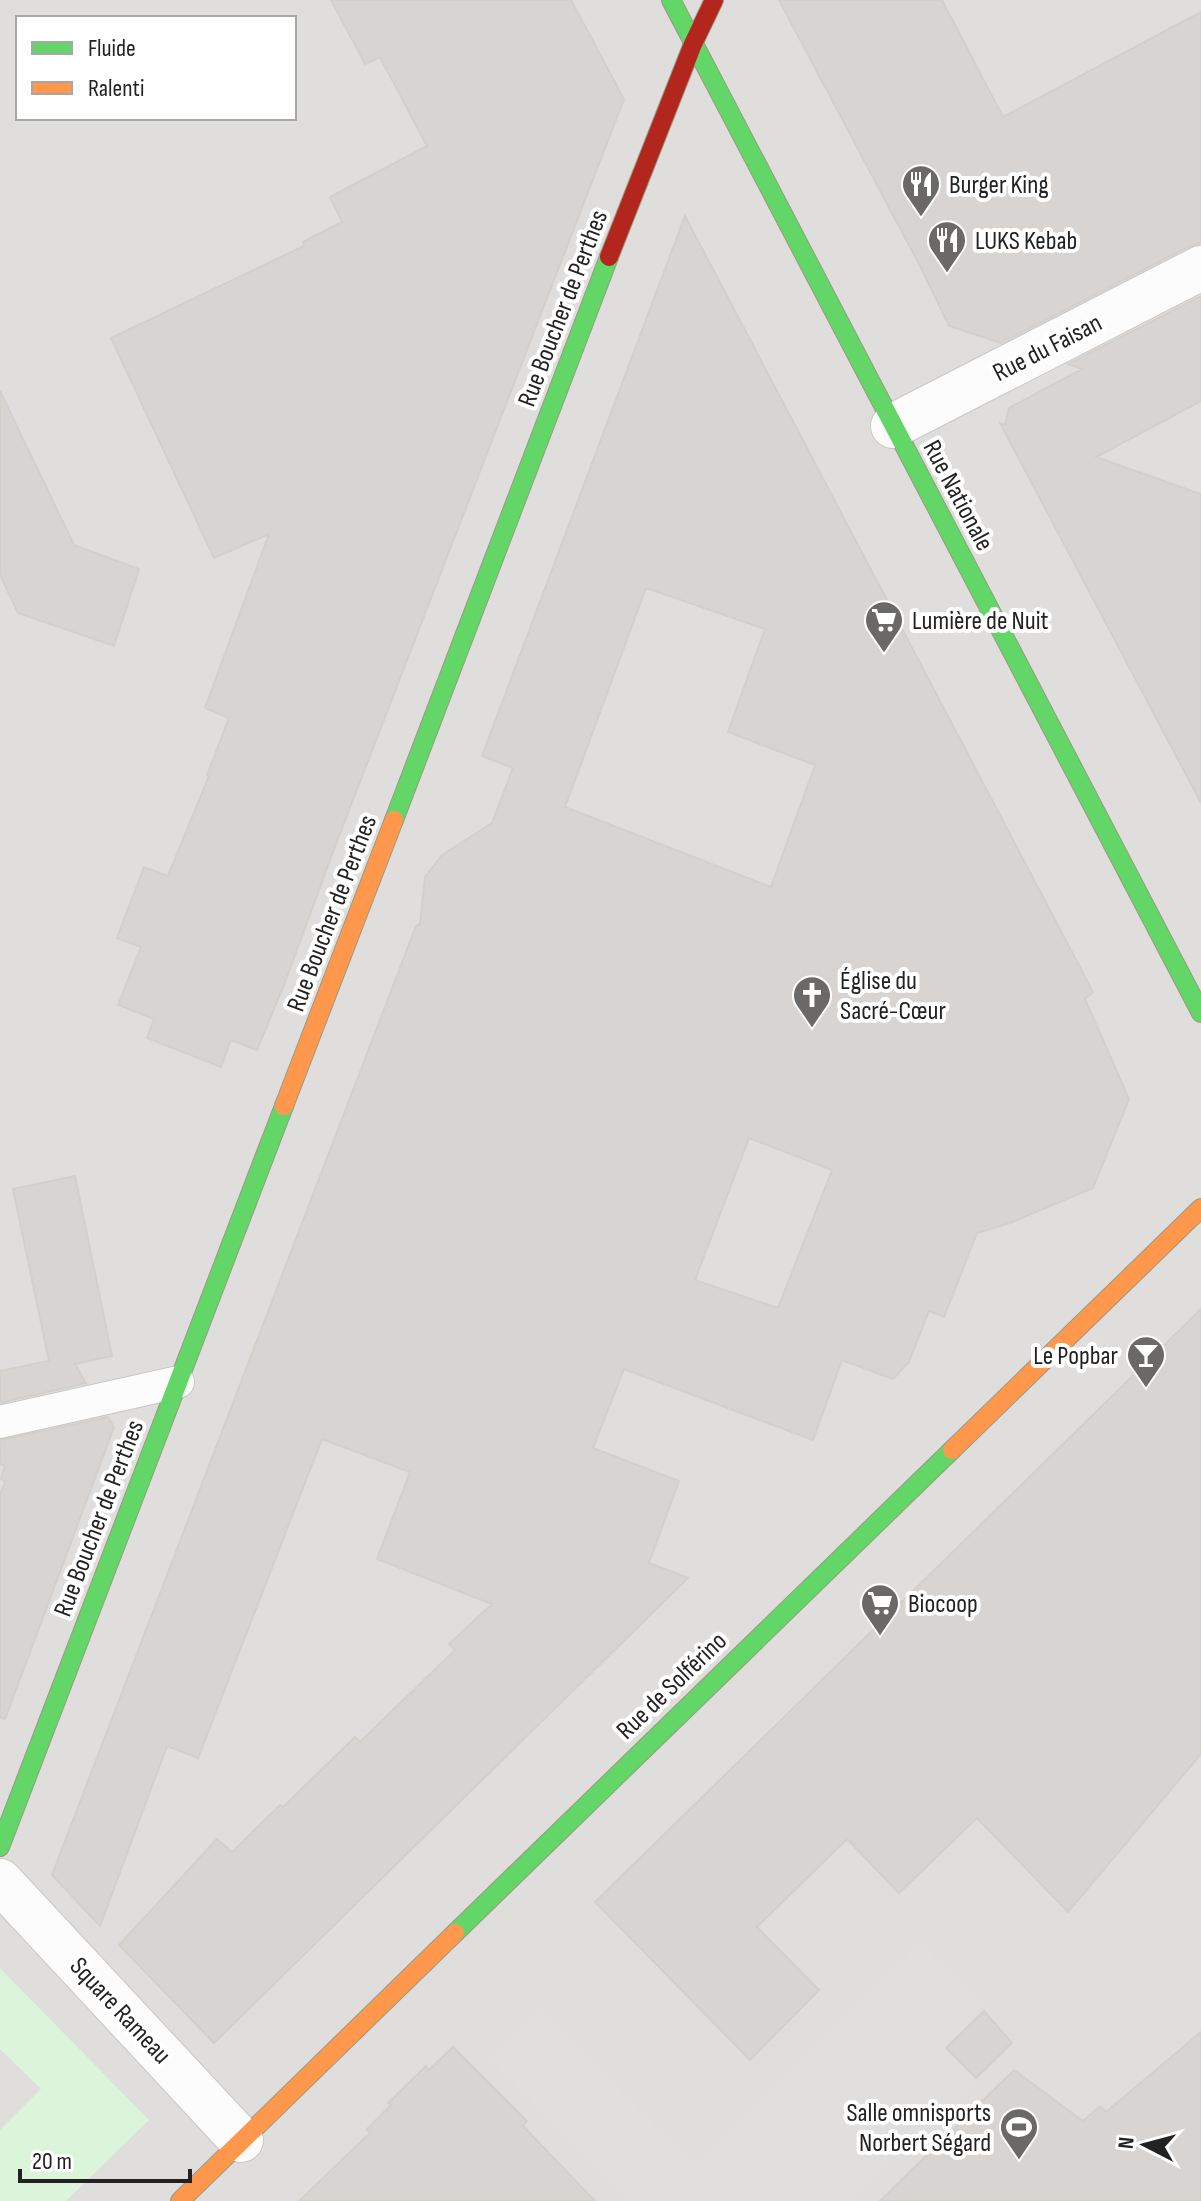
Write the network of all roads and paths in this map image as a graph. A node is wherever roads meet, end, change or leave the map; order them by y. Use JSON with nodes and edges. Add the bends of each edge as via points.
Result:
{"nodes":[{"id":1,"x":671,"y":0,"type":"edge"},
{"id":2,"x":714,"y":0,"type":"edge"},
{"id":3,"x":693,"y":44,"type":"junction"},
{"id":4,"x":1201,"y":268,"type":"edge"},
{"id":5,"x":893,"y":426,"type":"junction"},
{"id":6,"x":1201,"y":1013,"type":"edge"},
{"id":7,"x":1201,"y":1208,"type":"edge"},
{"id":8,"x":178,"y":1382,"type":"junction"},
{"id":9,"x":0,"y":1422,"type":"edge"},
{"id":10,"x":0,"y":1847,"type":"edge"},
{"id":11,"x":0,"y":1881,"type":"edge"},
{"id":12,"x":241,"y":2140,"type":"junction"},
{"id":13,"x":180,"y":2201,"type":"edge"}],
"edges":[{"from":1,"to":3,"type":"street","name":"Rue Nationale"},
{"from":2,"to":3,"type":"street","name":"Rue Boucher de Perthes"},
{"from":3,"to":5,"type":"street","name":"Rue Nationale"},
{"from":3,"to":8,"type":"street","name":"Rue Boucher de Perthes"},
{"from":4,"to":5,"type":"street","name":"Rue du Faisan"},
{"from":5,"to":6,"type":"street","name":"Rue Nationale"},
{"from":7,"to":12,"type":"street","name":"Rue de Solférino"},
{"from":8,"to":9,"type":"lane"},
{"from":8,"to":10,"type":"street","name":"Rue Boucher de Perthes"},
{"from":11,"to":12,"type":"street","name":"Square Rameau"},
{"from":12,"to":13,"type":"street","name":"Rue de Solférino"}]}
